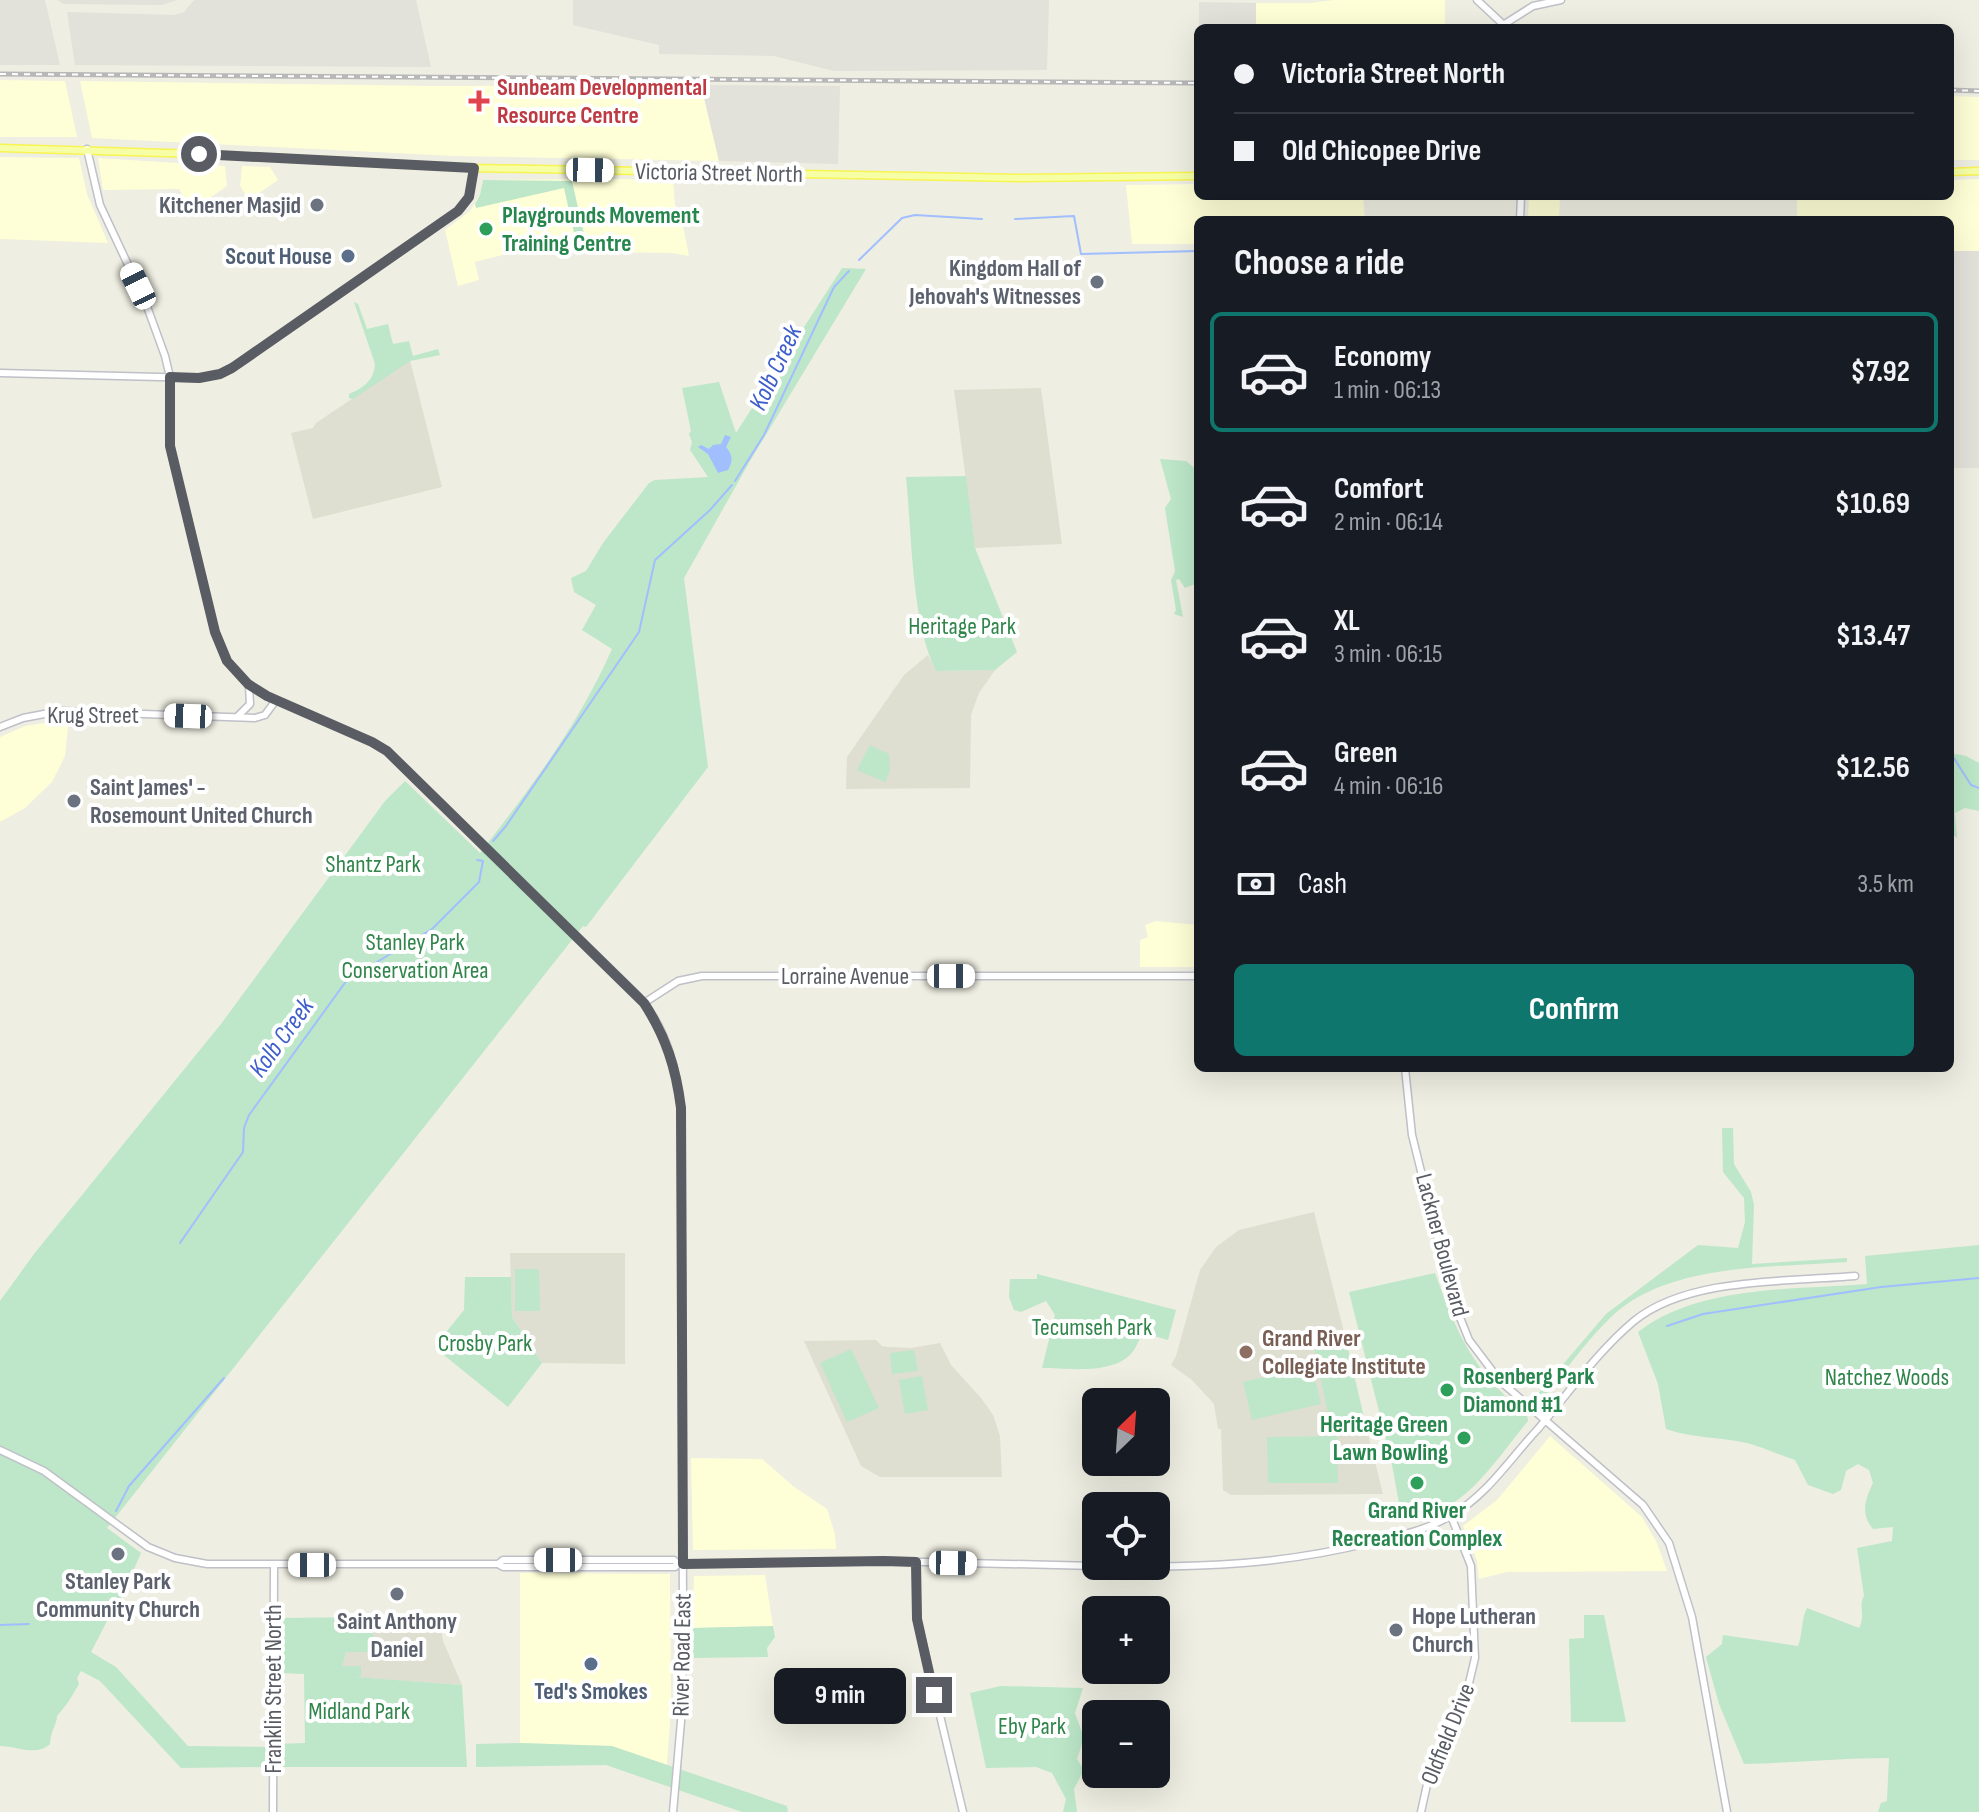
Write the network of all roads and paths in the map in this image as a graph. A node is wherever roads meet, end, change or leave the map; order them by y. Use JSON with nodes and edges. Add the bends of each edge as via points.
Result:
{"nodes":[{"id":1,"x":1477,"y":0,"type":"edge"},
{"id":2,"x":1561,"y":0,"type":"edge"},
{"id":3,"x":1502,"y":24,"type":"edge"},
{"id":4,"x":1509,"y":24,"type":"edge"},
{"id":5,"x":0,"y":148,"type":"edge"},
{"id":6,"x":87,"y":149,"type":"junction"},
{"id":7,"x":474,"y":168,"type":"junction"},
{"id":8,"x":1979,"y":171,"type":"edge"},
{"id":9,"x":1954,"y":172,"type":"edge"},
{"id":10,"x":1194,"y":176,"type":"edge"},
{"id":11,"x":0,"y":373,"type":"edge"},
{"id":12,"x":170,"y":377,"type":"junction"},
{"id":13,"x":248,"y":684,"type":"junction"},
{"id":14,"x":276,"y":700,"type":"junction"},
{"id":15,"x":237,"y":717,"type":"junction"},
{"id":16,"x":0,"y":727,"type":"edge"},
{"id":17,"x":1194,"y":976,"type":"edge"},
{"id":18,"x":644,"y":1003,"type":"junction"},
{"id":19,"x":1405,"y":1072,"type":"edge"},
{"id":20,"x":1855,"y":1276,"type":"dead end"},
{"id":21,"x":1546,"y":1421,"type":"junction"},
{"id":22,"x":0,"y":1450,"type":"edge"},
{"id":23,"x":1451,"y":1516,"type":"junction"},
{"id":24,"x":916,"y":1562,"type":"junction"},
{"id":25,"x":681,"y":1564,"type":"junction"},
{"id":26,"x":274,"y":1565,"type":"junction"},
{"id":27,"x":1082,"y":1566,"type":"edge"},
{"id":28,"x":1170,"y":1567,"type":"edge"},
{"id":29,"x":273,"y":1812,"type":"edge"},
{"id":30,"x":673,"y":1812,"type":"edge"},
{"id":31,"x":963,"y":1812,"type":"edge"},
{"id":32,"x":1421,"y":1812,"type":"edge"},
{"id":33,"x":1727,"y":1812,"type":"edge"}],
"edges":[{"from":1,"to":3,"type":"street"},
{"from":2,"to":4,"type":"street","via":[[1533,6]]},
{"from":5,"to":6,"type":"main road","name":"Victoria Street North"},
{"from":6,"to":7,"type":"main road","name":"Victoria Street North"},
{"from":6,"to":12,"type":"street","name":"River Road East","via":[[100,205],[154,324]]},
{"from":7,"to":10,"type":"main road","name":"Victoria Street North","via":[[1002,178]]},
{"from":7,"to":12,"type":"street","via":[[469,197],[458,211],[297,324],[220,374]]},
{"from":8,"to":9,"type":"main road"},
{"from":11,"to":12,"type":"street"},
{"from":12,"to":13,"type":"street","name":"River Road East","via":[[170,446],[215,632],[227,661]]},
{"from":13,"to":14,"type":"street","name":"River Road East"},
{"from":13,"to":15,"type":"street","via":[[250,704]]},
{"from":14,"to":15,"type":"street","name":"Krug Street","via":[[263,716]]},
{"from":14,"to":18,"type":"street","name":"River Road East","via":[[387,751]]},
{"from":15,"to":16,"type":"street","name":"Krug Street","via":[[60,711]]},
{"from":17,"to":18,"type":"street","name":"Lorraine Avenue","via":[[702,976],[678,981]]},
{"from":18,"to":25,"type":"street","name":"River Road East","via":[[672,1057],[681,1108]]},
{"from":19,"to":21,"type":"street","name":"Lackner Boulevard","via":[[1412,1135],[1453,1300],[1469,1340],[1500,1381]]},
{"from":20,"to":21,"type":"street","via":[[1717,1287],[1677,1296],[1654,1307],[1614,1340]]},
{"from":21,"to":23,"type":"street","via":[[1484,1491]]},
{"from":21,"to":33,"type":"street","name":"Lackner Boulevard","via":[[1643,1505],[1669,1543],[1692,1617]]},
{"from":22,"to":26,"type":"street","via":[[44,1471],[161,1554],[207,1564]]},
{"from":23,"to":28,"type":"street","via":[[1337,1551]]},
{"from":23,"to":32,"type":"street","name":"Oldfield Drive","via":[[1471,1566],[1475,1658]]},
{"from":24,"to":25,"type":"street"},
{"from":24,"to":27,"type":"street"},
{"from":24,"to":31,"type":"street","via":[[917,1619]]},
{"from":25,"to":26,"type":"street","via":[[503,1560]]},
{"from":25,"to":30,"type":"street","name":"River Road East","via":[[682,1706]]},
{"from":26,"to":29,"type":"street","name":"Franklin Street North"}]}
